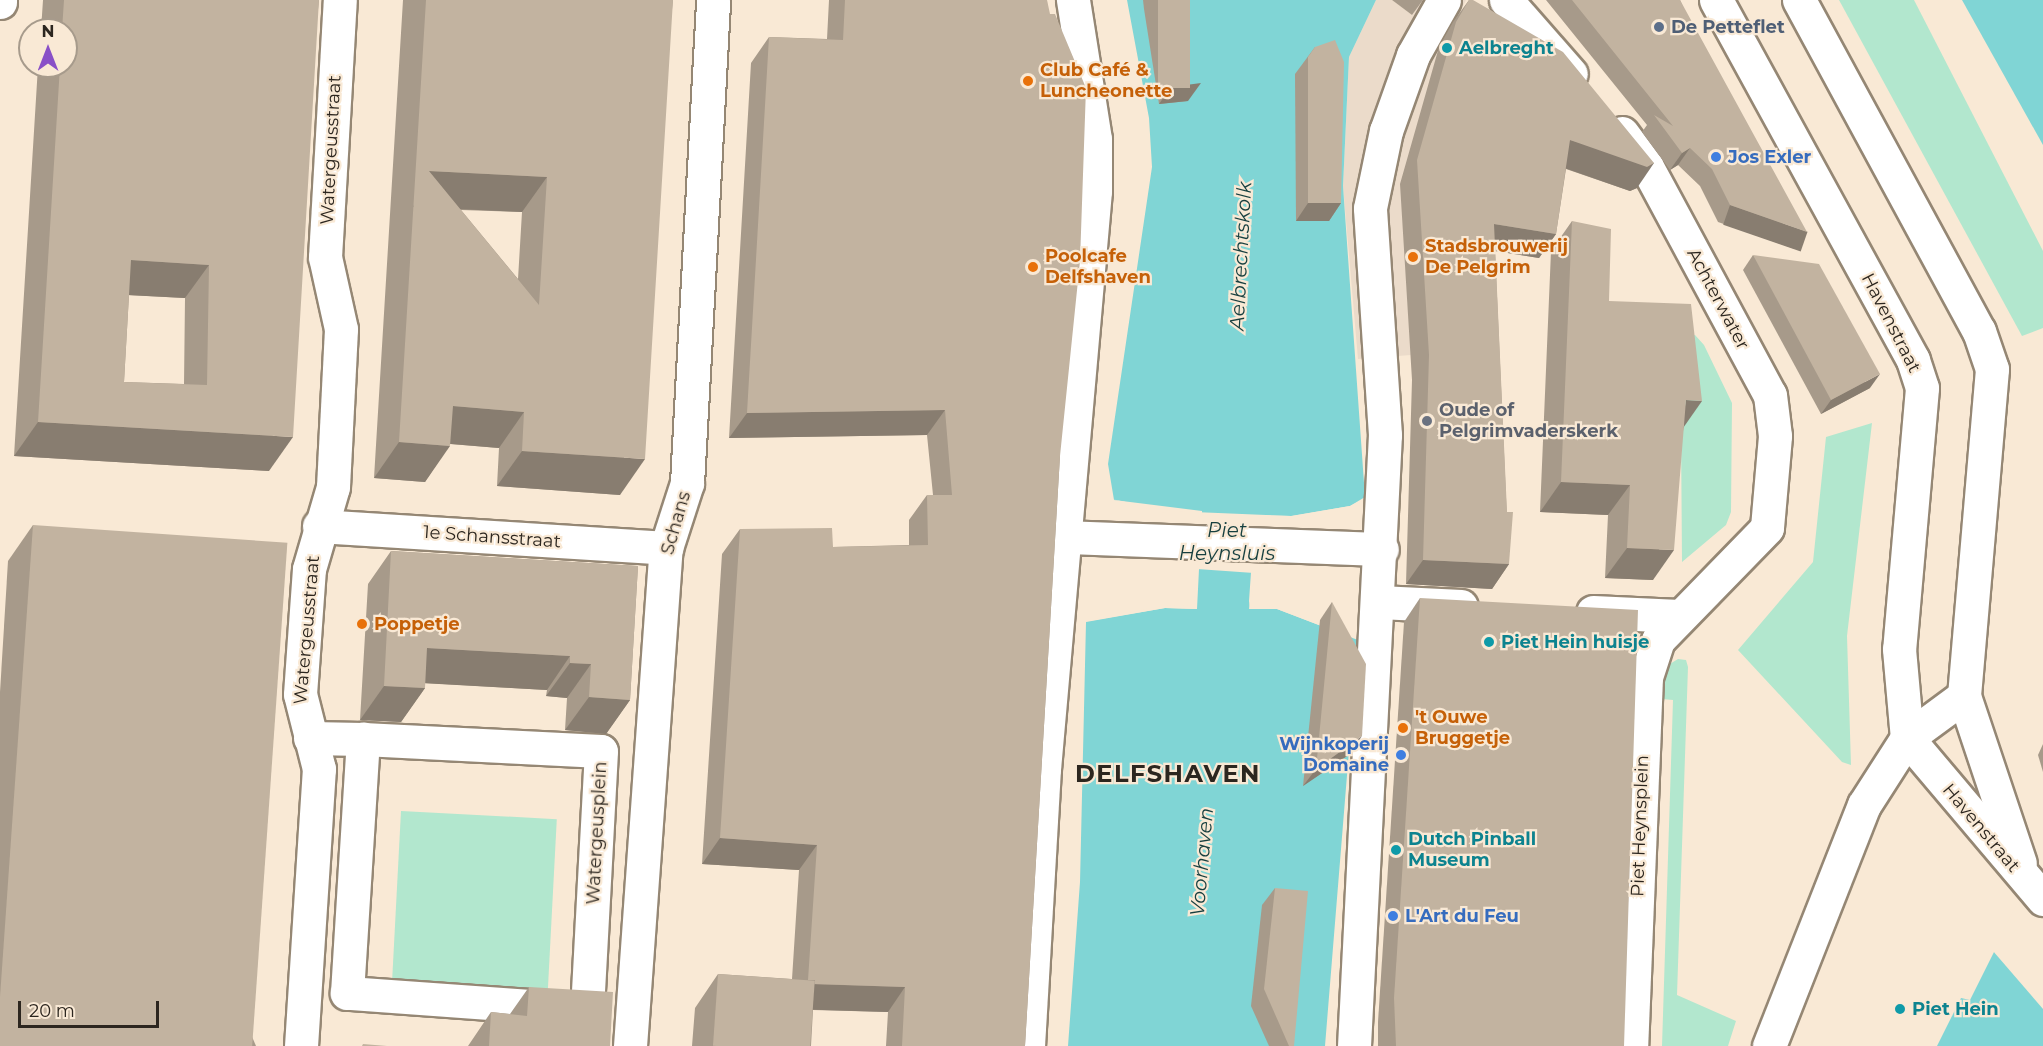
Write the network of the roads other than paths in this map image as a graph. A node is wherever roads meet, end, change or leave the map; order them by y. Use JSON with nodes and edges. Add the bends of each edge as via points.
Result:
{"nodes":[{"id":1,"x":340,"y":0,"type":"edge"},
{"id":2,"x":713,"y":0,"type":"edge"},
{"id":3,"x":1073,"y":0,"type":"edge"},
{"id":4,"x":1444,"y":0,"type":"edge"},
{"id":5,"x":1506,"y":0,"type":"edge"},
{"id":6,"x":1716,"y":0,"type":"edge"},
{"id":7,"x":1798,"y":0,"type":"edge"},
{"id":8,"x":319,"y":526,"type":"junction"},
{"id":9,"x":666,"y":548,"type":"junction"},
{"id":10,"x":1382,"y":549,"type":"junction"},
{"id":11,"x":1065,"y":553,"type":"junction"},
{"id":12,"x":1379,"y":602,"type":"junction"},
{"id":13,"x":1494,"y":608,"type":"edge"},
{"id":14,"x":1563,"y":610,"type":"edge"},
{"id":15,"x":1679,"y":616,"type":"junction"},
{"id":16,"x":1964,"y":696,"type":"junction"},
{"id":17,"x":310,"y":738,"type":"junction"},
{"id":18,"x":1907,"y":738,"type":"junction"},
{"id":19,"x":363,"y":739,"type":"junction"},
{"id":20,"x":2035,"y":891,"type":"edge"},
{"id":21,"x":587,"y":1010,"type":"junction"},
{"id":22,"x":630,"y":1036,"type":"edge"},
{"id":23,"x":301,"y":1046,"type":"edge"},
{"id":24,"x":1028,"y":1046,"type":"edge"},
{"id":25,"x":1354,"y":1046,"type":"edge"},
{"id":26,"x":1631,"y":1046,"type":"edge"},
{"id":27,"x":1769,"y":1046,"type":"edge"}],
"edges":[{"from":1,"to":8,"type":"street","name":"Watergeusstraat","via":[[325,257],[341,328],[333,487]]},
{"from":2,"to":9,"type":"street","name":"Schans","via":[[687,483]]},
{"from":3,"to":11,"type":"street","via":[[1096,164]]},
{"from":4,"to":10,"type":"street","via":[[1409,66],[1386,131],[1370,208],[1385,435]]},
{"from":5,"to":15,"type":"street","name":"Achterwater","via":[[1647,167],[1775,411],[1774,495],[1767,528]]},
{"from":6,"to":18,"type":"street","name":"Havenstraat","via":[[1913,360],[1922,388],[1899,650]]},
{"from":7,"to":16,"type":"street","name":"Havenstraat","via":[[1979,331],[1992,369]]},
{"from":8,"to":9,"type":"street","name":"1e Schansstraat"},
{"from":8,"to":17,"type":"street","name":"Watergeusstraat","via":[[309,569],[300,694]]},
{"from":9,"to":22,"type":"street","name":"Schans"},
{"from":10,"to":11,"type":"street"},
{"from":10,"to":12,"type":"street"},
{"from":11,"to":24,"type":"street","via":[[1044,769]]},
{"from":12,"to":13,"type":"street"},
{"from":12,"to":25,"type":"street"},
{"from":14,"to":15,"type":"street"},
{"from":15,"to":26,"type":"street","name":"Piet Heynsplein","via":[[1658,640],[1646,677]]},
{"from":16,"to":18,"type":"street"},
{"from":16,"to":20,"type":"street","name":"Havenstraat"},
{"from":17,"to":19,"type":"street","name":"Watergeusplein"},
{"from":17,"to":23,"type":"street","name":"Watergeusstraat","via":[[319,770]]},
{"from":18,"to":20,"type":"street","name":"Havenstraat"},
{"from":18,"to":27,"type":"street","via":[[1864,805]]},
{"from":19,"to":21,"type":"street","via":[[347,993]]},
{"from":19,"to":21,"type":"street","name":"Watergeusplein","via":[[601,751]]},
{"from":21,"to":22,"type":"street"}]}
